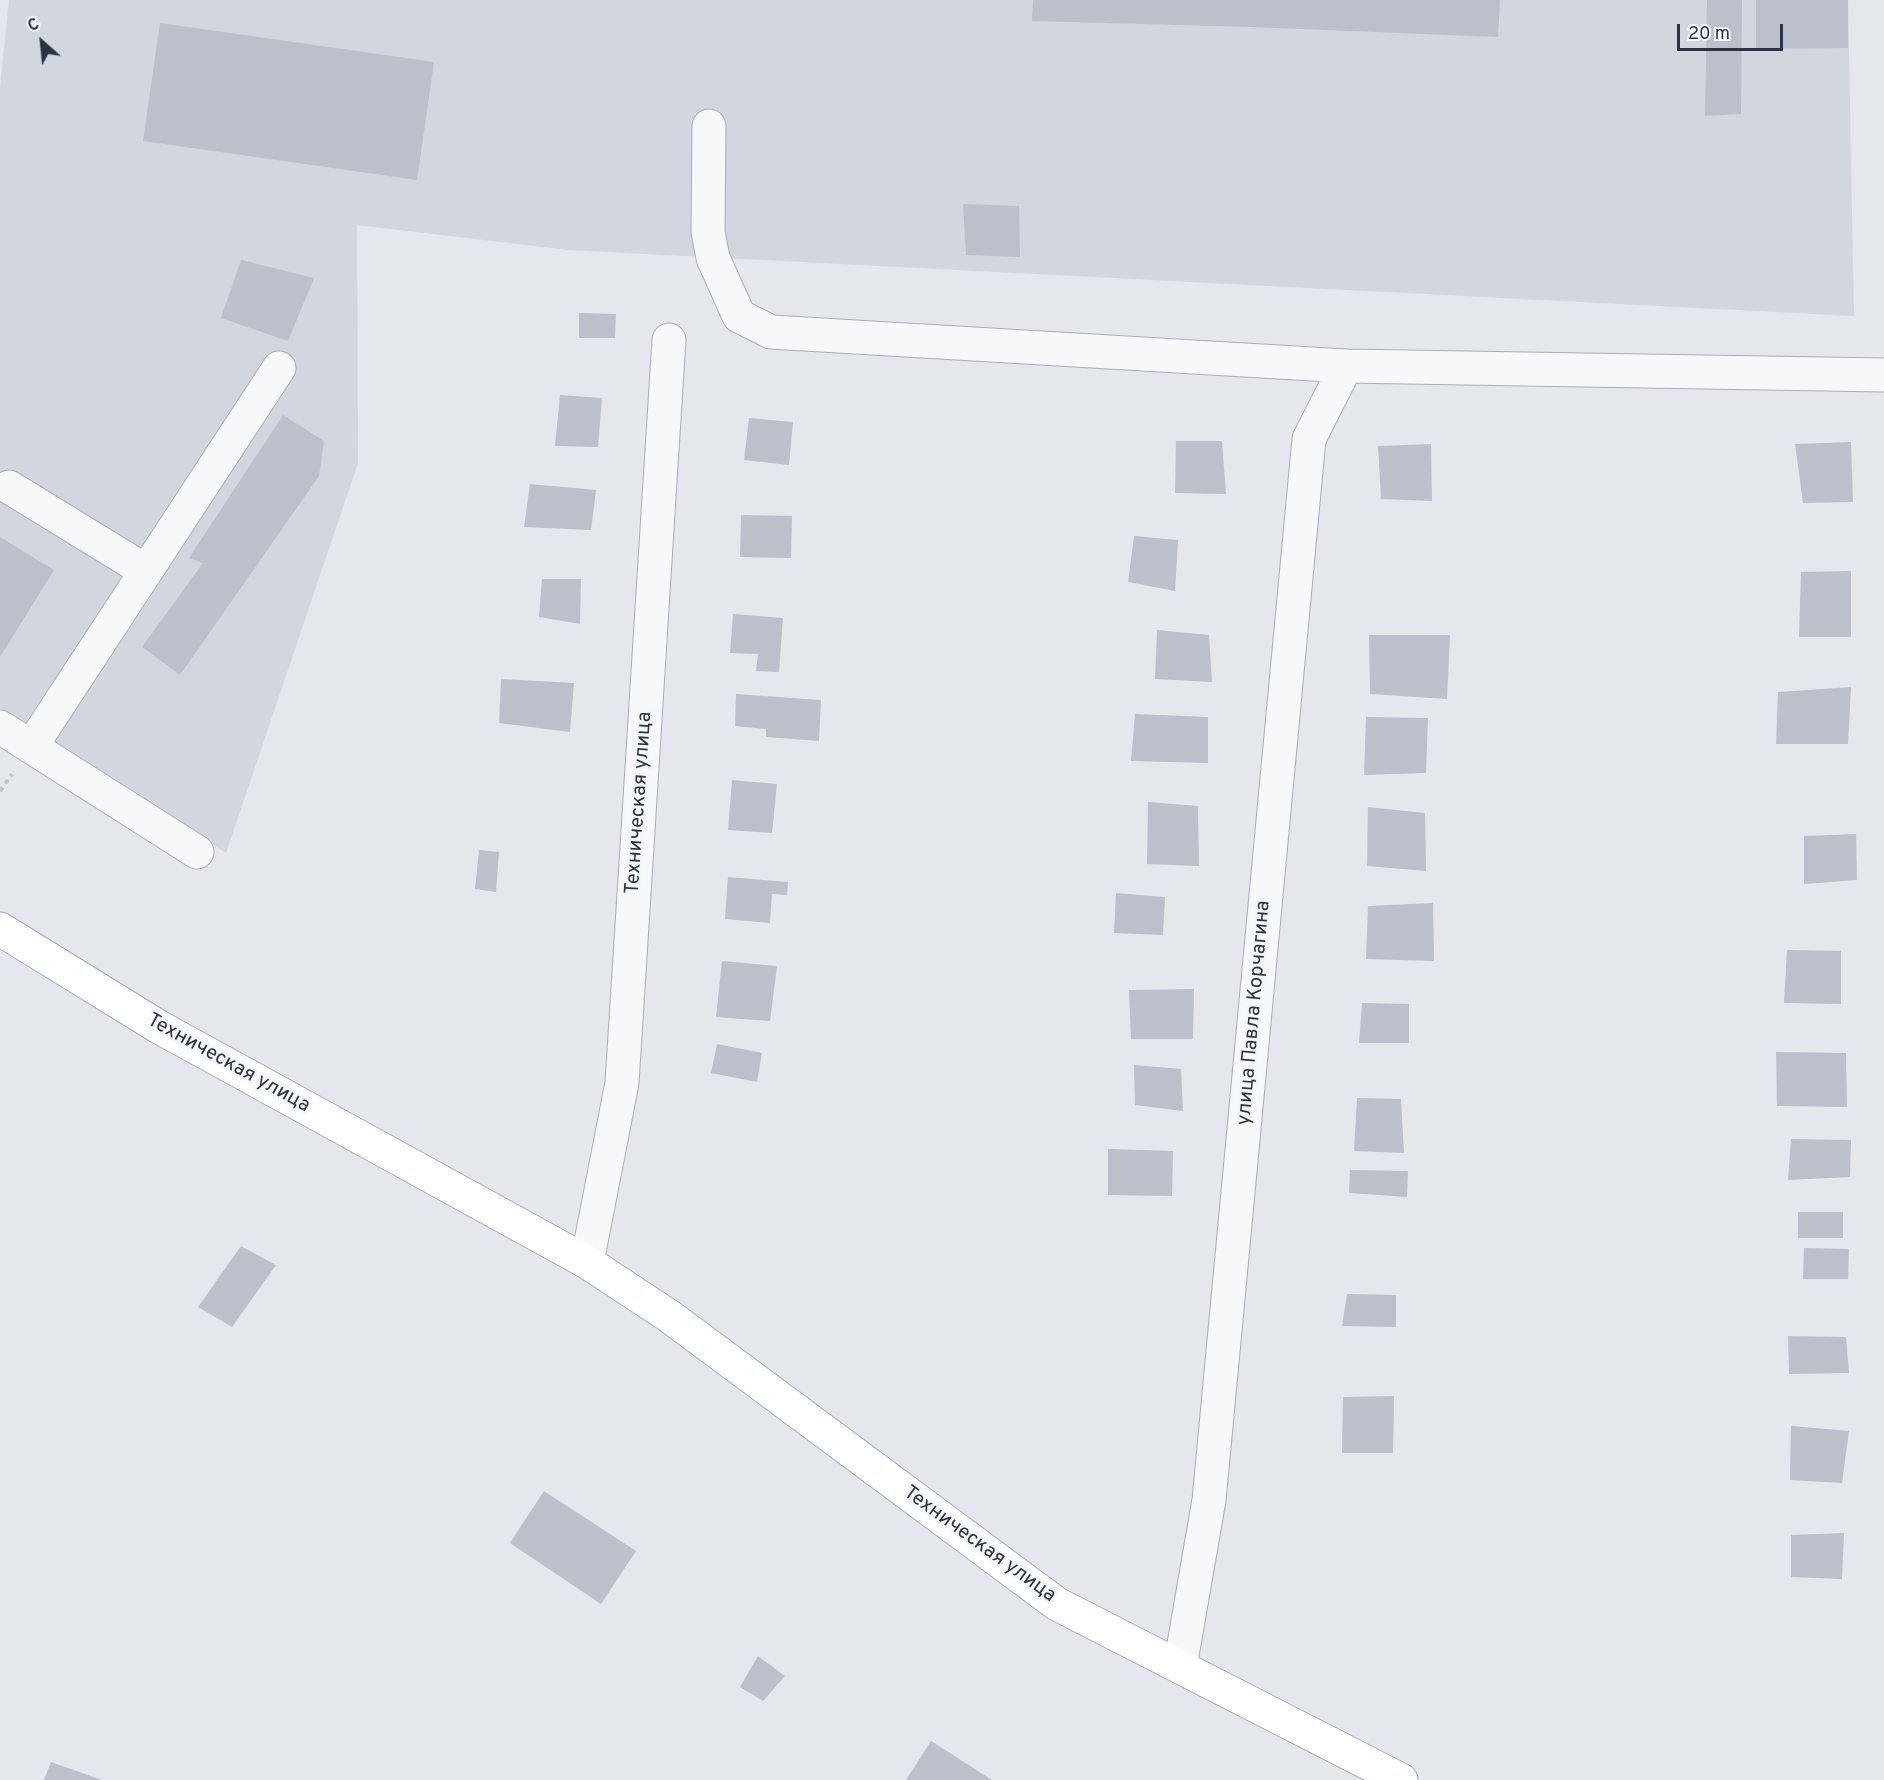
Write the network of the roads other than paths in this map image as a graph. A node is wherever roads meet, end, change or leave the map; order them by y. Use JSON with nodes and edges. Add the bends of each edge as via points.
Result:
{"nodes":[{"id":1,"x":709,"y":126,"type":"dead end"},
{"id":2,"x":669,"y":340,"type":"dead end"},
{"id":3,"x":1346,"y":366,"type":"junction"},
{"id":4,"x":279,"y":368,"type":"dead end"},
{"id":5,"x":1884,"y":375,"type":"edge"},
{"id":6,"x":9,"y":487,"type":"dead end"},
{"id":7,"x":146,"y":571,"type":"junction"},
{"id":8,"x":0,"y":727,"type":"edge"},
{"id":9,"x":31,"y":747,"type":"junction"},
{"id":10,"x":196,"y":852,"type":"dead end"},
{"id":11,"x":0,"y":929,"type":"edge"},
{"id":12,"x":587,"y":1262,"type":"junction"},
{"id":13,"x":1180,"y":1667,"type":"junction"},
{"id":14,"x":1401,"y":1780,"type":"edge"}],
"edges":[{"from":1,"to":3,"type":"street","via":[[708,232],[713,258],[739,316],[771,332]]},
{"from":2,"to":12,"type":"street","name":"Техническая улица","via":[[622,1083]]},
{"from":3,"to":5,"type":"street"},
{"from":3,"to":13,"type":"street","name":"улица Павла Корчагина","via":[[1309,439],[1209,1500]]},
{"from":4,"to":7,"type":"street"},
{"from":6,"to":7,"type":"street"},
{"from":7,"to":9,"type":"street"},
{"from":8,"to":9,"type":"street"},
{"from":9,"to":10,"type":"street"},
{"from":11,"to":12,"type":"main road","name":"Техническая улица","via":[[159,1027]]},
{"from":12,"to":13,"type":"main road","name":"Техническая улица","via":[[669,1316],[1057,1604]]},
{"from":13,"to":14,"type":"main road","name":"Техническая улица"}]}
